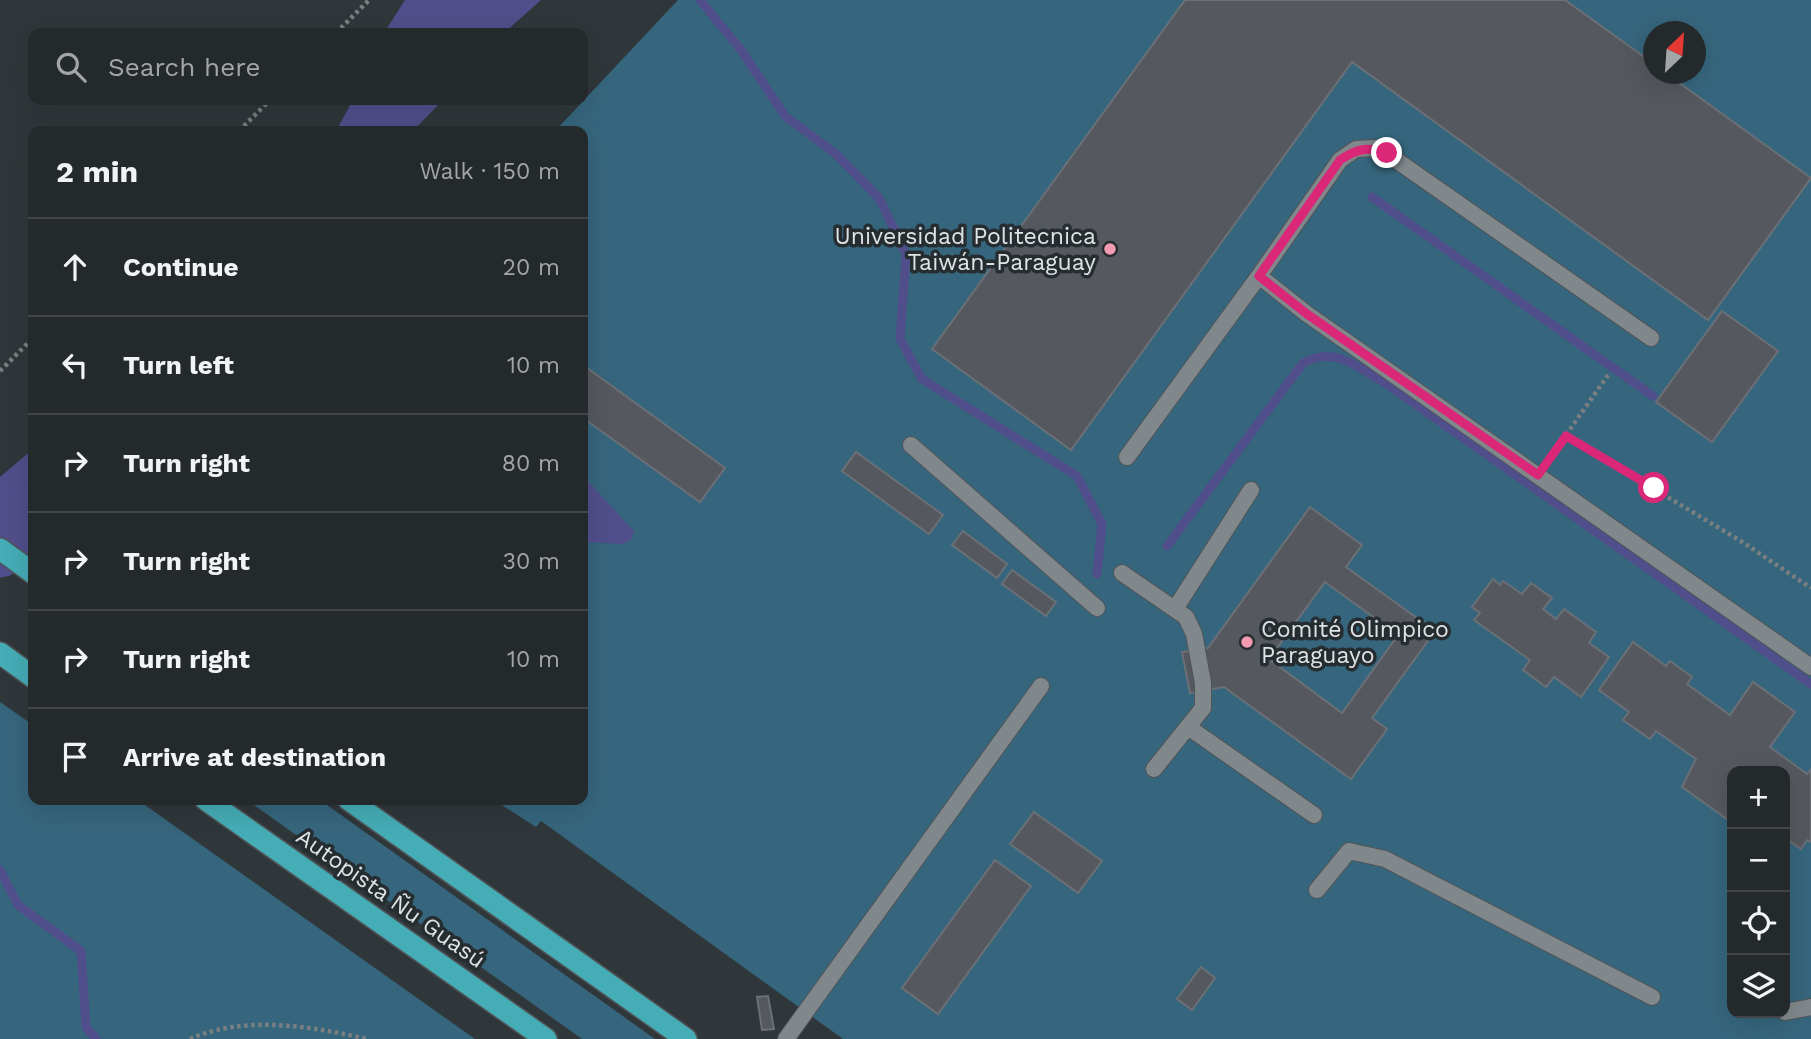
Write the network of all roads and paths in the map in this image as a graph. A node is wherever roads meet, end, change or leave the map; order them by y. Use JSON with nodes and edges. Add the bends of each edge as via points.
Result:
{"nodes":[{"id":1,"x":369,"y":0,"type":"edge"},
{"id":2,"x":341,"y":28,"type":"edge"},
{"id":3,"x":265,"y":105,"type":"edge"},
{"id":4,"x":244,"y":126,"type":"edge"},
{"id":5,"x":1259,"y":276,"type":"junction"},
{"id":6,"x":1651,"y":338,"type":"dead end"},
{"id":7,"x":28,"y":343,"type":"edge"},
{"id":8,"x":0,"y":371,"type":"edge"},
{"id":9,"x":1608,"y":375,"type":"dead end"},
{"id":10,"x":1566,"y":436,"type":"junction"},
{"id":11,"x":911,"y":445,"type":"dead end"},
{"id":12,"x":1127,"y":457,"type":"dead end"},
{"id":13,"x":1538,"y":475,"type":"junction"},
{"id":14,"x":1251,"y":490,"type":"dead end"},
{"id":15,"x":0,"y":549,"type":"edge"},
{"id":16,"x":28,"y":569,"type":"edge"},
{"id":17,"x":1122,"y":573,"type":"dead end"},
{"id":18,"x":1811,"y":588,"type":"edge"},
{"id":19,"x":1097,"y":608,"type":"dead end"},
{"id":20,"x":1175,"y":609,"type":"junction"},
{"id":21,"x":0,"y":653,"type":"edge"},
{"id":22,"x":1811,"y":667,"type":"edge"},
{"id":23,"x":28,"y":673,"type":"edge"},
{"id":24,"x":1041,"y":686,"type":"dead end"},
{"id":25,"x":1188,"y":727,"type":"junction"},
{"id":26,"x":1154,"y":769,"type":"dead end"},
{"id":27,"x":213,"y":805,"type":"edge"},
{"id":28,"x":356,"y":805,"type":"edge"},
{"id":29,"x":1314,"y":815,"type":"dead end"},
{"id":30,"x":1317,"y":890,"type":"dead end"},
{"id":31,"x":1652,"y":997,"type":"dead end"},
{"id":32,"x":1811,"y":1007,"type":"edge"},
{"id":33,"x":1790,"y":1011,"type":"edge"},
{"id":34,"x":190,"y":1039,"type":"edge"},
{"id":35,"x":367,"y":1039,"type":"edge"},
{"id":36,"x":546,"y":1039,"type":"edge"},
{"id":37,"x":686,"y":1039,"type":"edge"},
{"id":38,"x":786,"y":1039,"type":"edge"}],
"edges":[{"from":1,"to":2,"type":"path"},
{"from":3,"to":4,"type":"path"},
{"from":5,"to":6,"type":"lane","via":[[1340,160],[1356,149],[1374,148]]},
{"from":5,"to":12,"type":"lane"},
{"from":5,"to":13,"type":"lane"},
{"from":7,"to":8,"type":"path"},
{"from":9,"to":10,"type":"path"},
{"from":10,"to":13,"type":"path"},
{"from":10,"to":18,"type":"path"},
{"from":11,"to":19,"type":"lane"},
{"from":13,"to":22,"type":"lane"},
{"from":14,"to":20,"type":"lane"},
{"from":15,"to":16,"type":"highway"},
{"from":17,"to":20,"type":"lane"},
{"from":20,"to":25,"type":"lane","via":[[1186,617],[1194,634],[1203,684],[1203,708]]},
{"from":21,"to":23,"type":"highway"},
{"from":24,"to":38,"type":"lane"},
{"from":25,"to":26,"type":"lane"},
{"from":25,"to":29,"type":"lane"},
{"from":27,"to":36,"type":"highway","name":"Autopista Ñu Guasú"},
{"from":28,"to":37,"type":"highway"},
{"from":30,"to":31,"type":"lane","via":[[1349,851],[1385,859]]},
{"from":32,"to":33,"type":"lane"},
{"from":34,"to":35,"type":"path","via":[[208,1031],[262,1025],[323,1029]]}]}
